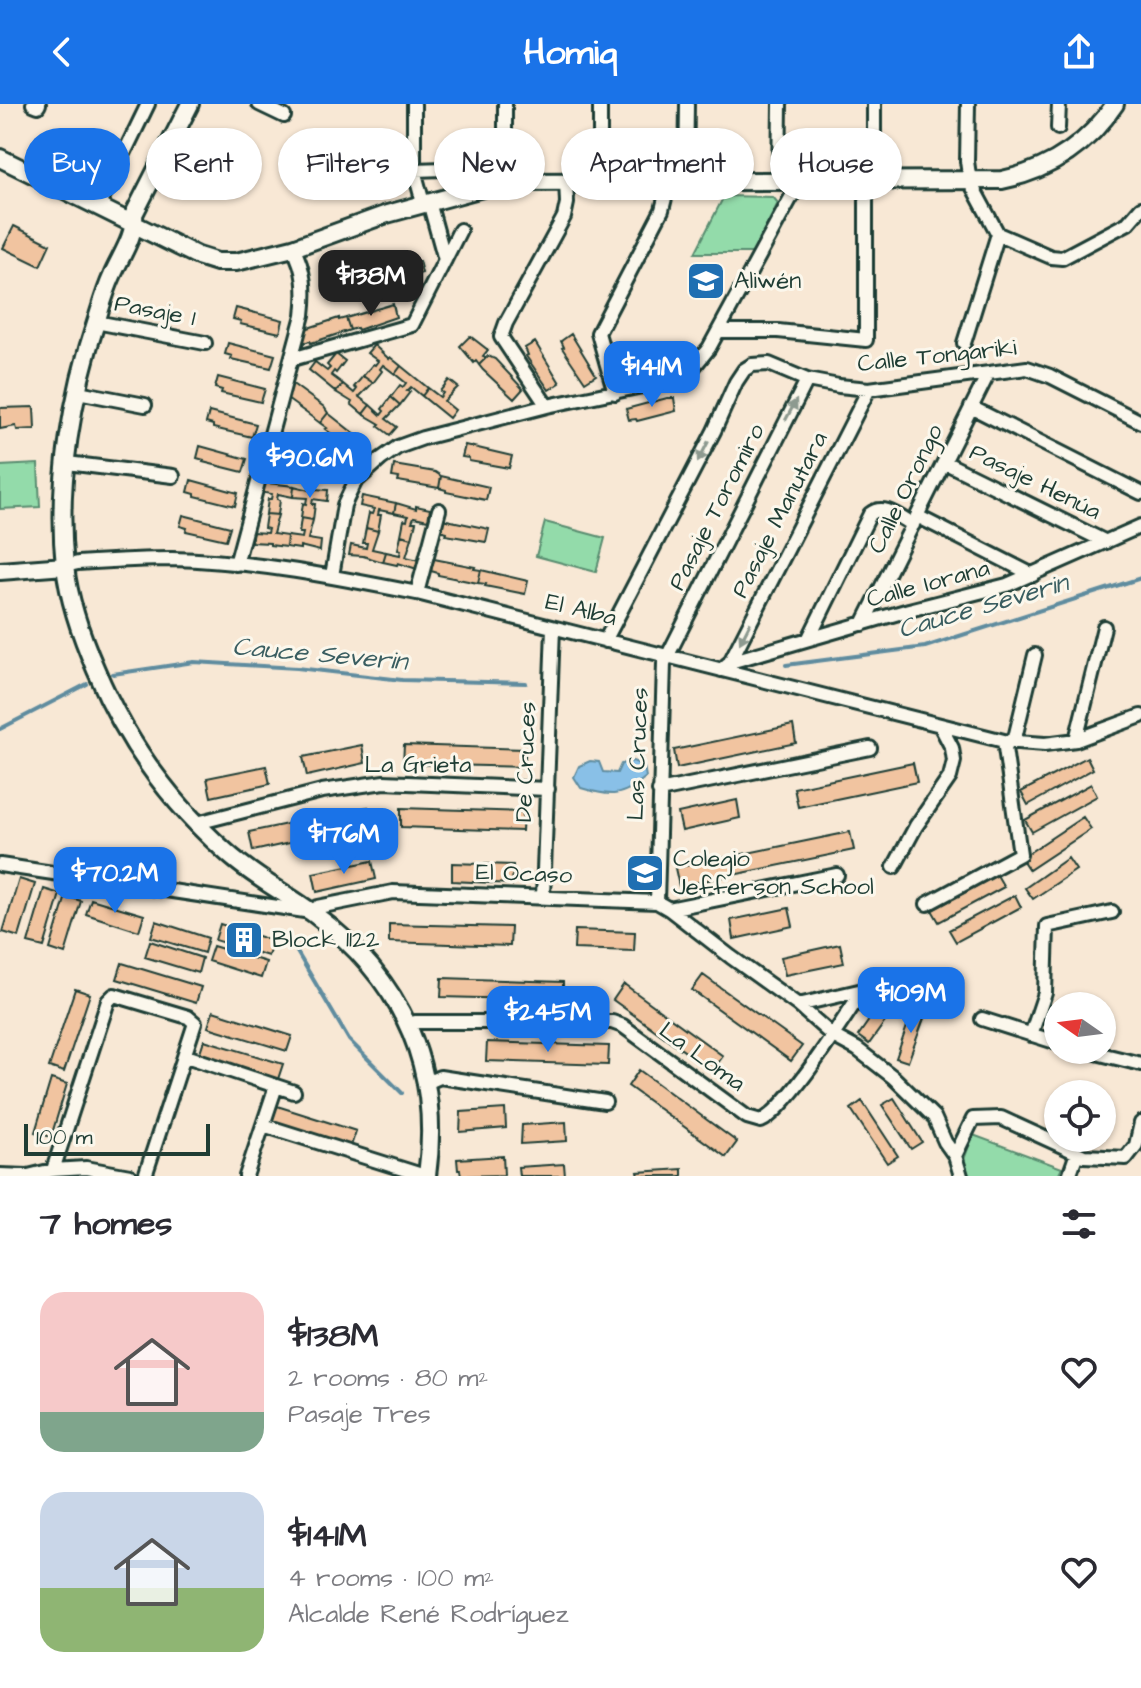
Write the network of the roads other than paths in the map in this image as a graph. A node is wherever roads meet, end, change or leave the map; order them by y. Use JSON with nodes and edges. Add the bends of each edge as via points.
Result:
{"nodes":[{"id":1,"x":148,"y":104,"type":"edge"},
{"id":2,"x":190,"y":104,"type":"edge"},
{"id":3,"x":259,"y":104,"type":"edge"},
{"id":4,"x":414,"y":104,"type":"edge"},
{"id":5,"x":505,"y":104,"type":"edge"},
{"id":6,"x":600,"y":104,"type":"edge"},
{"id":7,"x":687,"y":104,"type":"edge"},
{"id":8,"x":780,"y":104,"type":"edge"},
{"id":9,"x":874,"y":104,"type":"edge"},
{"id":10,"x":968,"y":104,"type":"edge"},
{"id":11,"x":1059,"y":104,"type":"edge"},
{"id":12,"x":1115,"y":104,"type":"edge"},
{"id":13,"x":284,"y":116,"type":"dead end"},
{"id":14,"x":414,"y":128,"type":"edge"},
{"id":15,"x":505,"y":128,"type":"edge"},
{"id":16,"x":600,"y":128,"type":"edge"},
{"id":17,"x":687,"y":128,"type":"edge"},
{"id":18,"x":780,"y":128,"type":"edge"},
{"id":19,"x":873,"y":128,"type":"edge"},
{"id":20,"x":1058,"y":128,"type":"dead end"},
{"id":21,"x":0,"y":158,"type":"edge"},
{"id":22,"x":418,"y":181,"type":"edge"},
{"id":23,"x":902,"y":181,"type":"edge"},
{"id":24,"x":970,"y":182,"type":"junction"},
{"id":25,"x":434,"y":200,"type":"edge"},
{"id":26,"x":567,"y":200,"type":"edge"},
{"id":27,"x":664,"y":200,"type":"edge"},
{"id":28,"x":790,"y":200,"type":"edge"},
{"id":29,"x":870,"y":200,"type":"edge"},
{"id":30,"x":426,"y":203,"type":"junction"},
{"id":31,"x":98,"y":207,"type":"junction"},
{"id":32,"x":1141,"y":208,"type":"edge"},
{"id":33,"x":135,"y":225,"type":"junction"},
{"id":34,"x":460,"y":230,"type":"dead end"},
{"id":35,"x":998,"y":234,"type":"junction"},
{"id":36,"x":293,"y":248,"type":"junction"},
{"id":37,"x":445,"y":260,"type":"junction"},
{"id":38,"x":96,"y":322,"type":"junction"},
{"id":39,"x":719,"y":331,"type":"junction"},
{"id":40,"x":205,"y":343,"type":"dead end"},
{"id":41,"x":964,"y":343,"type":"dead end"},
{"id":42,"x":292,"y":359,"type":"junction"},
{"id":43,"x":988,"y":374,"type":"junction"},
{"id":44,"x":807,"y":380,"type":"junction"},
{"id":45,"x":869,"y":389,"type":"junction"},
{"id":46,"x":78,"y":392,"type":"junction"},
{"id":47,"x":615,"y":393,"type":"junction"},
{"id":48,"x":145,"y":405,"type":"dead end"},
{"id":49,"x":547,"y":406,"type":"junction"},
{"id":50,"x":971,"y":407,"type":"junction"},
{"id":51,"x":1141,"y":422,"type":"edge"},
{"id":52,"x":944,"y":462,"type":"junction"},
{"id":53,"x":67,"y":463,"type":"junction"},
{"id":54,"x":173,"y":476,"type":"dead end"},
{"id":55,"x":1141,"y":493,"type":"edge"},
{"id":56,"x":439,"y":510,"type":"dead end"},
{"id":57,"x":915,"y":520,"type":"junction"},
{"id":58,"x":1141,"y":526,"type":"edge"},
{"id":59,"x":1106,"y":542,"type":"junction"},
{"id":60,"x":236,"y":564,"type":"junction"},
{"id":61,"x":65,"y":566,"type":"junction"},
{"id":62,"x":0,"y":571,"type":"edge"},
{"id":63,"x":1033,"y":575,"type":"junction"},
{"id":64,"x":332,"y":576,"type":"junction"},
{"id":65,"x":417,"y":593,"type":"junction"},
{"id":66,"x":863,"y":624,"type":"junction"},
{"id":67,"x":1104,"y":627,"type":"dead end"},
{"id":68,"x":553,"y":628,"type":"junction"},
{"id":69,"x":809,"y":638,"type":"junction"},
{"id":70,"x":605,"y":641,"type":"junction"},
{"id":71,"x":667,"y":655,"type":"junction"},
{"id":72,"x":1035,"y":655,"type":"dead end"},
{"id":73,"x":726,"y":666,"type":"junction"},
{"id":74,"x":1141,"y":716,"type":"edge"},
{"id":75,"x":941,"y":727,"type":"junction"},
{"id":76,"x":1076,"y":740,"type":"junction"},
{"id":77,"x":1009,"y":742,"type":"junction"},
{"id":78,"x":870,"y":748,"type":"dead end"},
{"id":79,"x":548,"y":789,"type":"junction"},
{"id":80,"x":659,"y":791,"type":"junction"},
{"id":81,"x":197,"y":823,"type":"junction"},
{"id":82,"x":0,"y":865,"type":"edge"},
{"id":83,"x":894,"y":867,"type":"dead end"},
{"id":84,"x":837,"y":875,"type":"dead end"},
{"id":85,"x":543,"y":897,"type":"junction"},
{"id":86,"x":657,"y":902,"type":"junction"},
{"id":87,"x":927,"y":904,"type":"dead end"},
{"id":88,"x":669,"y":909,"type":"junction"},
{"id":89,"x":311,"y":912,"type":"junction"},
{"id":90,"x":1112,"y":912,"type":"dead end"},
{"id":91,"x":889,"y":980,"type":"dead end"},
{"id":92,"x":863,"y":990,"type":"junction"},
{"id":93,"x":798,"y":1005,"type":"junction"},
{"id":94,"x":982,"y":1019,"type":"dead end"},
{"id":95,"x":408,"y":1025,"type":"junction"},
{"id":96,"x":1031,"y":1035,"type":"junction"},
{"id":97,"x":833,"y":1036,"type":"junction"},
{"id":98,"x":1044,"y":1039,"type":"edge"},
{"id":99,"x":186,"y":1056,"type":"junction"},
{"id":100,"x":1116,"y":1058,"type":"edge"},
{"id":101,"x":1141,"y":1064,"type":"edge"},
{"id":102,"x":426,"y":1083,"type":"junction"},
{"id":103,"x":276,"y":1086,"type":"junction"},
{"id":104,"x":294,"y":1092,"type":"dead end"},
{"id":105,"x":605,"y":1102,"type":"dead end"},
{"id":106,"x":1141,"y":1123,"type":"edge"},
{"id":107,"x":263,"y":1125,"type":"junction"},
{"id":108,"x":1077,"y":1153,"type":"junction"},
{"id":109,"x":955,"y":1156,"type":"junction"},
{"id":110,"x":53,"y":1170,"type":"junction"},
{"id":111,"x":0,"y":1175,"type":"edge"},
{"id":112,"x":28,"y":1176,"type":"edge"},
{"id":113,"x":130,"y":1176,"type":"edge"},
{"id":114,"x":145,"y":1176,"type":"edge"},
{"id":115,"x":246,"y":1176,"type":"edge"},
{"id":116,"x":426,"y":1176,"type":"edge"},
{"id":117,"x":961,"y":1176,"type":"edge"},
{"id":118,"x":1069,"y":1176,"type":"edge"}],
"edges":[{"from":1,"to":31,"type":"street"},
{"from":2,"to":33,"type":"street","via":[[134,214]]},
{"from":3,"to":13,"type":"street"},
{"from":4,"to":14,"type":"street"},
{"from":5,"to":15,"type":"street"},
{"from":6,"to":16,"type":"street"},
{"from":7,"to":17,"type":"street"},
{"from":8,"to":18,"type":"street"},
{"from":9,"to":19,"type":"street"},
{"from":10,"to":24,"type":"street"},
{"from":11,"to":20,"type":"street"},
{"from":12,"to":24,"type":"street","via":[[1095,130],[1059,160],[1018,177]]},
{"from":21,"to":31,"type":"street"},
{"from":22,"to":30,"type":"street"},
{"from":23,"to":24,"type":"street"},
{"from":24,"to":35,"type":"street"},
{"from":25,"to":30,"type":"street"},
{"from":26,"to":49,"type":"street","via":[[564,217],[501,337]]},
{"from":27,"to":47,"type":"street","via":[[598,333]]},
{"from":28,"to":39,"type":"street"},
{"from":29,"to":39,"type":"street","via":[[866,340]]},
{"from":30,"to":36,"type":"street"},
{"from":30,"to":37,"type":"street"},
{"from":31,"to":33,"type":"street"},
{"from":32,"to":35,"type":"street","via":[[1128,223],[1062,258]]},
{"from":33,"to":36,"type":"street","via":[[217,262]]},
{"from":33,"to":38,"type":"street"},
{"from":34,"to":37,"type":"street"},
{"from":35,"to":41,"type":"street"},
{"from":36,"to":42,"type":"street","via":[[302,264],[306,292]]},
{"from":37,"to":42,"type":"street","via":[[412,325]]},
{"from":38,"to":40,"type":"street","name":"Pasaje 1"},
{"from":38,"to":46,"type":"street"},
{"from":39,"to":47,"type":"street","via":[[688,374]]},
{"from":42,"to":60,"type":"street"},
{"from":43,"to":45,"type":"street","name":"Calle Tongariki"},
{"from":43,"to":50,"type":"street","name":"Calle Orongo"},
{"from":43,"to":51,"type":"street","name":"Calle Tongariki","via":[[1040,371]]},
{"from":44,"to":45,"type":"street","name":"Calle Tongariki"},
{"from":44,"to":70,"type":"street","name":"Calle Tongariki","one_way":true,"via":[[769,364],[744,370]]},
{"from":71,"to":44,"type":"street","name":"Pasaje Toromiro","one_way":true},
{"from":45,"to":73,"type":"street","name":"Pasaje Manutara","one_way":true},
{"from":46,"to":48,"type":"street"},
{"from":46,"to":53,"type":"street"},
{"from":47,"to":49,"type":"street"},
{"from":49,"to":64,"type":"street","via":[[423,438],[381,459],[355,482],[344,505]]},
{"from":50,"to":52,"type":"street","name":"Calle Orongo"},
{"from":50,"to":55,"type":"street"},
{"from":52,"to":57,"type":"street","name":"Calle Orongo"},
{"from":52,"to":59,"type":"street","name":"Pasaje Henúa"},
{"from":53,"to":54,"type":"street"},
{"from":53,"to":61,"type":"street"},
{"from":56,"to":65,"type":"street"},
{"from":57,"to":63,"type":"street"},
{"from":57,"to":66,"type":"street","name":"Calle Orongo"},
{"from":57,"to":69,"type":"street","via":[[886,510],[870,514]]},
{"from":58,"to":59,"type":"street","name":"Calle Iorana"},
{"from":59,"to":63,"type":"street","name":"Calle Iorana"},
{"from":60,"to":61,"type":"street","name":"El Alba","via":[[172,559]]},
{"from":60,"to":64,"type":"street","name":"El Alba"},
{"from":61,"to":62,"type":"street","name":"El Alba"},
{"from":61,"to":81,"type":"street","via":[[84,640],[108,697],[156,776]]},
{"from":63,"to":66,"type":"street","name":"Calle Iorana"},
{"from":64,"to":65,"type":"street","name":"El Alba"},
{"from":65,"to":68,"type":"street","name":"El Alba"},
{"from":66,"to":69,"type":"street","name":"Calle Iorana"},
{"from":67,"to":76,"type":"street"},
{"from":68,"to":70,"type":"street","name":"El Alba"},
{"from":68,"to":79,"type":"street","name":"De Cruces"},
{"from":69,"to":73,"type":"street","name":"Calle Iorana"},
{"from":70,"to":71,"type":"street","name":"El Alba"},
{"from":71,"to":73,"type":"street","name":"El Alba"},
{"from":71,"to":80,"type":"street","name":"Las Cruces"},
{"from":72,"to":77,"type":"street"},
{"from":73,"to":75,"type":"street","name":"El Alba"},
{"from":74,"to":76,"type":"street","name":"El Alba"},
{"from":75,"to":77,"type":"street","name":"El Alba"},
{"from":75,"to":83,"type":"street","via":[[952,748],[950,777]]},
{"from":76,"to":77,"type":"street","name":"El Alba"},
{"from":77,"to":87,"type":"street","via":[[1020,854]]},
{"from":78,"to":80,"type":"street"},
{"from":79,"to":81,"type":"street","name":"La Grieta","via":[[384,782],[322,791]]},
{"from":79,"to":85,"type":"street","name":"De Cruces"},
{"from":80,"to":86,"type":"street","name":"Las Cruces"},
{"from":81,"to":89,"type":"street","via":[[238,862]]},
{"from":82,"to":89,"type":"street","name":"El Ocaso"},
{"from":84,"to":88,"type":"street"},
{"from":85,"to":86,"type":"street","name":"El Ocaso"},
{"from":85,"to":89,"type":"street","name":"El Ocaso","via":[[393,892]]},
{"from":86,"to":88,"type":"street","name":"El Ocaso"},
{"from":88,"to":93,"type":"street","name":"El Ocaso"},
{"from":89,"to":95,"type":"street","via":[[375,970]]},
{"from":90,"to":96,"type":"street","via":[[1047,926],[1045,993]]},
{"from":91,"to":92,"type":"street"},
{"from":92,"to":93,"type":"street"},
{"from":92,"to":97,"type":"street"},
{"from":93,"to":97,"type":"street","name":"El Ocaso"},
{"from":94,"to":96,"type":"street"},
{"from":95,"to":97,"type":"street","name":"La Loma","via":[[612,1022],[747,1117],[761,1121],[777,1111]]},
{"from":95,"to":102,"type":"street"},
{"from":96,"to":98,"type":"street"},
{"from":97,"to":109,"type":"street","name":"El Ocaso","via":[[893,1077],[934,1117]]},
{"from":99,"to":103,"type":"street"},
{"from":99,"to":110,"type":"street","via":[[195,1023],[188,1017],[114,995]]},
{"from":99,"to":114,"type":"street"},
{"from":100,"to":101,"type":"street"},
{"from":102,"to":105,"type":"street","via":[[440,1077]]},
{"from":102,"to":116,"type":"street","via":[[431,1120]]},
{"from":103,"to":104,"type":"street"},
{"from":103,"to":107,"type":"street"},
{"from":106,"to":108,"type":"street","via":[[1136,1145],[1126,1158]]},
{"from":107,"to":115,"type":"street"},
{"from":107,"to":116,"type":"street"},
{"from":108,"to":109,"type":"street","via":[[1001,1118],[973,1119]]},
{"from":108,"to":118,"type":"street"},
{"from":109,"to":117,"type":"street","name":"El Ocaso"},
{"from":110,"to":112,"type":"street"},
{"from":110,"to":113,"type":"street","via":[[86,1168]]},
{"from":111,"to":112,"type":"street"}]}
